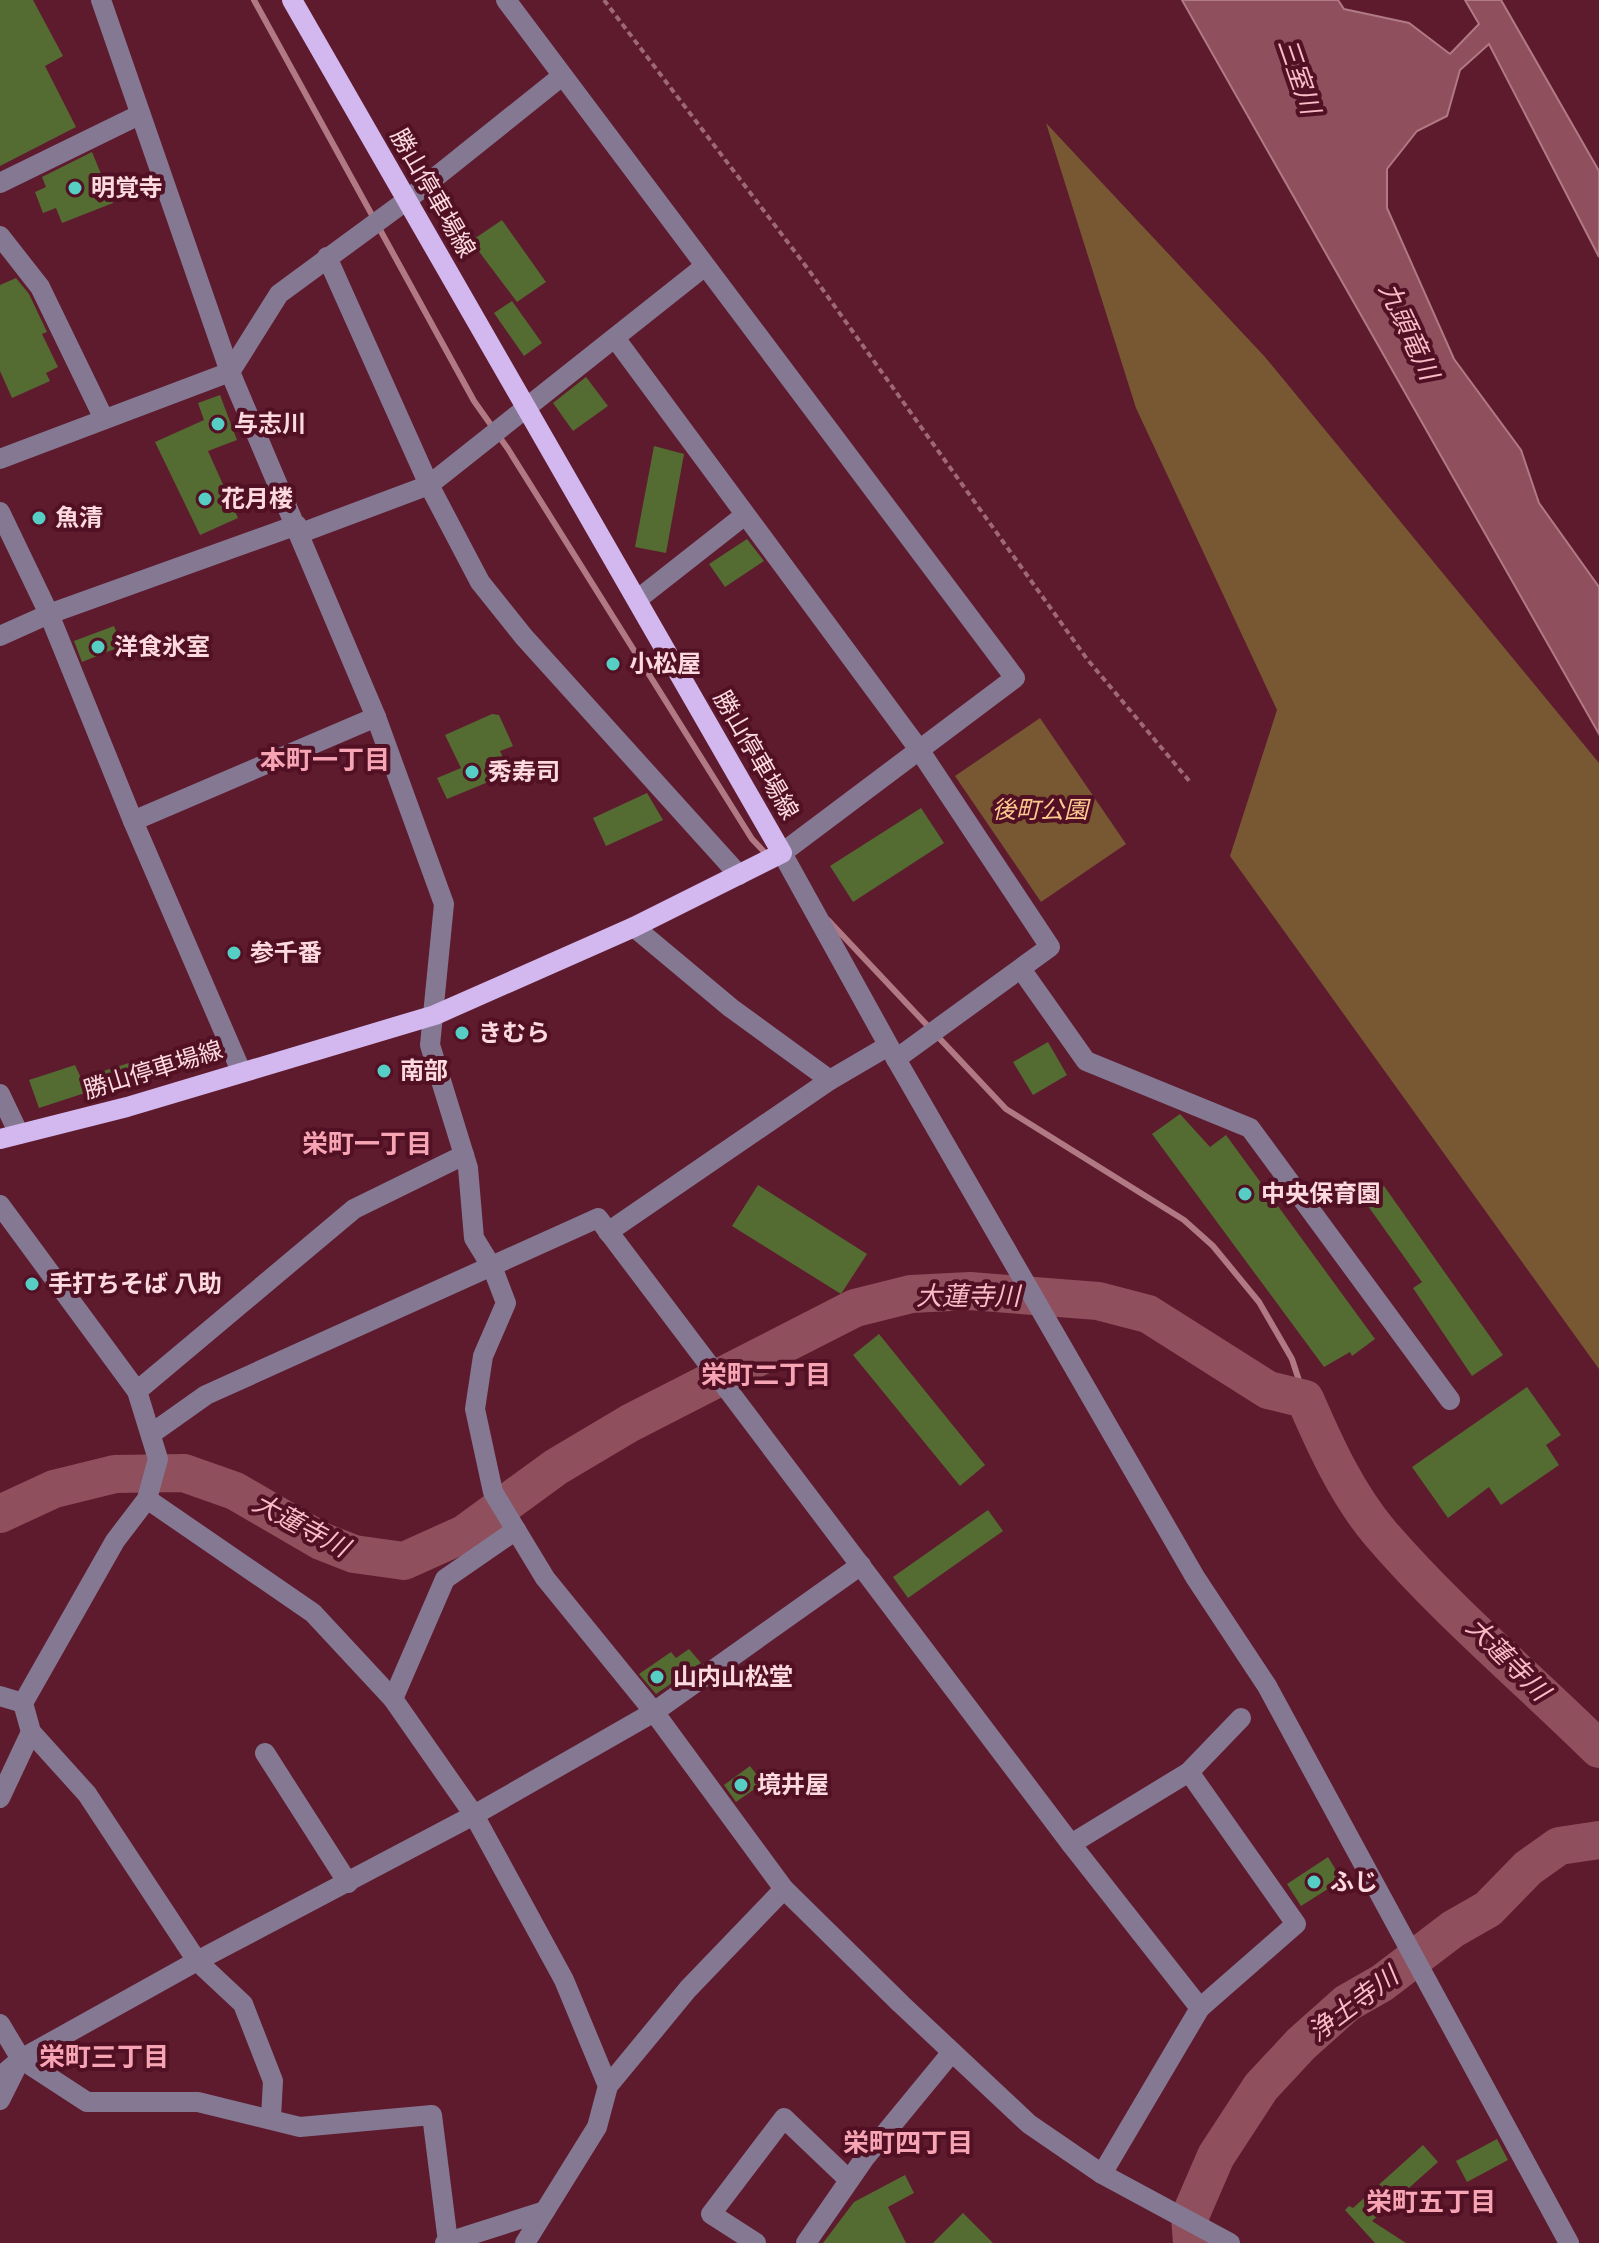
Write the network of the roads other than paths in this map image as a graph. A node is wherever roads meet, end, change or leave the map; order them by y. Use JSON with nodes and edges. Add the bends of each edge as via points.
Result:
{"nodes":[{"id":1,"x":101,"y":0,"type":"edge"},
{"id":2,"x":292,"y":0,"type":"edge"},
{"id":3,"x":506,"y":0,"type":"edge"},
{"id":4,"x":562,"y":76,"type":"junction"},
{"id":5,"x":139,"y":115,"type":"junction"},
{"id":6,"x":0,"y":183,"type":"edge"},
{"id":7,"x":407,"y":200,"type":"junction"},
{"id":8,"x":0,"y":236,"type":"edge"},
{"id":9,"x":327,"y":257,"type":"junction"},
{"id":10,"x":705,"y":266,"type":"junction"},
{"id":11,"x":615,"y":338,"type":"junction"},
{"id":12,"x":230,"y":372,"type":"junction"},
{"id":13,"x":528,"y":406,"type":"junction"},
{"id":14,"x":104,"y":419,"type":"junction"},
{"id":15,"x":0,"y":459,"type":"edge"},
{"id":16,"x":429,"y":485,"type":"junction"},
{"id":17,"x":0,"y":512,"type":"edge"},
{"id":18,"x":745,"y":515,"type":"junction"},
{"id":19,"x":299,"y":529,"type":"junction"},
{"id":20,"x":638,"y":599,"type":"junction"},
{"id":21,"x":49,"y":614,"type":"junction"},
{"id":22,"x":0,"y":636,"type":"edge"},
{"id":23,"x":376,"y":717,"type":"junction"},
{"id":24,"x":918,"y":748,"type":"junction"},
{"id":25,"x":133,"y":821,"type":"junction"},
{"id":26,"x":782,"y":853,"type":"junction"},
{"id":27,"x":739,"y":875,"type":"junction"},
{"id":28,"x":634,"y":927,"type":"junction"},
{"id":29,"x":1021,"y":969,"type":"junction"},
{"id":30,"x":435,"y":1015,"type":"junction"},
{"id":31,"x":892,"y":1053,"type":"junction"},
{"id":32,"x":241,"y":1071,"type":"junction"},
{"id":33,"x":830,"y":1080,"type":"junction"},
{"id":34,"x":0,"y":1094,"type":"edge"},
{"id":35,"x":10,"y":1137,"type":"edge"},
{"id":36,"x":464,"y":1155,"type":"junction"},
{"id":37,"x":0,"y":1205,"type":"edge"},
{"id":38,"x":603,"y":1225,"type":"junction"},
{"id":39,"x":493,"y":1269,"type":"junction"},
{"id":40,"x":137,"y":1391,"type":"junction"},
{"id":41,"x":1450,"y":1400,"type":"dead end"},
{"id":42,"x":151,"y":1434,"type":"junction"},
{"id":43,"x":147,"y":1499,"type":"junction"},
{"id":44,"x":516,"y":1530,"type":"junction"},
{"id":45,"x":861,"y":1565,"type":"junction"},
{"id":46,"x":0,"y":1696,"type":"edge"},
{"id":47,"x":393,"y":1699,"type":"junction"},
{"id":48,"x":23,"y":1703,"type":"junction"},
{"id":49,"x":654,"y":1712,"type":"junction"},
{"id":50,"x":1241,"y":1718,"type":"dead end"},
{"id":51,"x":31,"y":1732,"type":"junction"},
{"id":52,"x":265,"y":1753,"type":"dead end"},
{"id":53,"x":1189,"y":1772,"type":"junction"},
{"id":54,"x":0,"y":1798,"type":"edge"},
{"id":55,"x":474,"y":1815,"type":"junction"},
{"id":56,"x":1071,"y":1844,"type":"junction"},
{"id":57,"x":348,"y":1883,"type":"junction"},
{"id":58,"x":784,"y":1889,"type":"junction"},
{"id":59,"x":197,"y":1961,"type":"junction"},
{"id":60,"x":1200,"y":2008,"type":"junction"},
{"id":61,"x":0,"y":2024,"type":"edge"},
{"id":62,"x":952,"y":2052,"type":"junction"},
{"id":63,"x":21,"y":2059,"type":"junction"},
{"id":64,"x":0,"y":2077,"type":"edge"},
{"id":65,"x":608,"y":2086,"type":"junction"},
{"id":66,"x":0,"y":2100,"type":"edge"},
{"id":67,"x":271,"y":2117,"type":"junction"},
{"id":68,"x":1109,"y":2177,"type":"junction"},
{"id":69,"x":849,"y":2180,"type":"junction"},
{"id":70,"x":545,"y":2211,"type":"junction"},
{"id":71,"x":446,"y":2242,"type":"edge"},
{"id":72,"x":525,"y":2243,"type":"edge"},
{"id":73,"x":756,"y":2243,"type":"edge"},
{"id":74,"x":806,"y":2243,"type":"edge"},
{"id":75,"x":1230,"y":2243,"type":"edge"},
{"id":76,"x":1569,"y":2243,"type":"edge"}],
"edges":[{"from":1,"to":5,"type":"street"},
{"from":2,"to":7,"type":"main road","name":"勝山停車場線"},
{"from":3,"to":4,"type":"street"},
{"from":4,"to":7,"type":"street"},
{"from":4,"to":10,"type":"street"},
{"from":5,"to":6,"type":"street"},
{"from":5,"to":12,"type":"street"},
{"from":7,"to":9,"type":"street"},
{"from":7,"to":13,"type":"main road","name":"勝山停車場線"},
{"from":8,"to":14,"type":"street","via":[[40,287]]},
{"from":9,"to":12,"type":"street","via":[[279,294]]},
{"from":9,"to":16,"type":"street"},
{"from":10,"to":11,"type":"street"},
{"from":10,"to":24,"type":"street","via":[[1015,678]]},
{"from":11,"to":13,"type":"street"},
{"from":11,"to":18,"type":"street"},
{"from":12,"to":14,"type":"street"},
{"from":12,"to":19,"type":"street"},
{"from":13,"to":16,"type":"street"},
{"from":13,"to":20,"type":"main road","name":"勝山停車場線"},
{"from":14,"to":15,"type":"street"},
{"from":16,"to":19,"type":"street"},
{"from":16,"to":27,"type":"street","via":[[480,582]]},
{"from":17,"to":21,"type":"street"},
{"from":18,"to":20,"type":"street"},
{"from":18,"to":24,"type":"street"},
{"from":19,"to":21,"type":"street"},
{"from":19,"to":23,"type":"street"},
{"from":20,"to":26,"type":"main road","name":"勝山停車場線"},
{"from":21,"to":22,"type":"street"},
{"from":21,"to":25,"type":"street"},
{"from":23,"to":25,"type":"street"},
{"from":23,"to":30,"type":"street","via":[[444,904]]},
{"from":24,"to":26,"type":"street"},
{"from":24,"to":29,"type":"street","via":[[1050,947]]},
{"from":25,"to":32,"type":"street"},
{"from":26,"to":27,"type":"main road","name":"勝山停車場線"},
{"from":26,"to":31,"type":"street"},
{"from":27,"to":28,"type":"main road","name":"勝山停車場線"},
{"from":28,"to":30,"type":"main road","name":"勝山停車場線"},
{"from":28,"to":33,"type":"street","via":[[731,1008]]},
{"from":29,"to":31,"type":"street"},
{"from":29,"to":41,"type":"street","via":[[1086,1061],[1250,1128]]},
{"from":30,"to":32,"type":"main road","name":"勝山停車場線"},
{"from":30,"to":36,"type":"street","via":[[430,1045]]},
{"from":31,"to":33,"type":"street"},
{"from":31,"to":76,"type":"street","via":[[1195,1577],[1267,1686]]},
{"from":32,"to":35,"type":"main road","name":"勝山停車場線"},
{"from":33,"to":38,"type":"street"},
{"from":34,"to":35,"type":"street"},
{"from":36,"to":39,"type":"street","via":[[474,1238]]},
{"from":36,"to":40,"type":"street","via":[[354,1209]]},
{"from":37,"to":40,"type":"street"},
{"from":38,"to":39,"type":"street"},
{"from":38,"to":45,"type":"street"},
{"from":39,"to":42,"type":"street","via":[[206,1395]]},
{"from":39,"to":44,"type":"street","via":[[506,1303],[483,1356],[475,1409],[493,1492]]},
{"from":40,"to":42,"type":"street"},
{"from":42,"to":43,"type":"street","via":[[158,1459]]},
{"from":43,"to":47,"type":"street","via":[[313,1613]]},
{"from":43,"to":48,"type":"street","via":[[115,1541]]},
{"from":44,"to":47,"type":"street","via":[[445,1579]]},
{"from":44,"to":49,"type":"street","via":[[545,1578]]},
{"from":45,"to":49,"type":"street"},
{"from":45,"to":56,"type":"street"},
{"from":46,"to":48,"type":"street"},
{"from":47,"to":55,"type":"street"},
{"from":48,"to":51,"type":"street"},
{"from":49,"to":55,"type":"street"},
{"from":49,"to":58,"type":"street"},
{"from":50,"to":53,"type":"street"},
{"from":51,"to":54,"type":"street"},
{"from":51,"to":59,"type":"street","via":[[87,1794]]},
{"from":52,"to":57,"type":"street"},
{"from":53,"to":56,"type":"street"},
{"from":53,"to":60,"type":"street","via":[[1296,1924]]},
{"from":55,"to":57,"type":"street"},
{"from":55,"to":65,"type":"street","via":[[564,1980]]},
{"from":56,"to":60,"type":"street"},
{"from":57,"to":59,"type":"street"},
{"from":58,"to":62,"type":"street"},
{"from":58,"to":65,"type":"street","via":[[688,1989]]},
{"from":59,"to":63,"type":"street"},
{"from":59,"to":67,"type":"street","via":[[243,2004],[273,2081]]},
{"from":60,"to":68,"type":"street"},
{"from":61,"to":63,"type":"street"},
{"from":62,"to":68,"type":"street","via":[[1029,2124]]},
{"from":62,"to":69,"type":"street"},
{"from":63,"to":64,"type":"street"},
{"from":63,"to":66,"type":"street"},
{"from":63,"to":67,"type":"street","via":[[87,2102],[198,2102]]},
{"from":65,"to":70,"type":"street","via":[[597,2127]]},
{"from":67,"to":71,"type":"street","via":[[300,2127],[432,2115]]},
{"from":68,"to":75,"type":"street"},
{"from":69,"to":73,"type":"street","via":[[784,2118],[711,2214]]},
{"from":69,"to":74,"type":"street"},
{"from":70,"to":71,"type":"street"},
{"from":70,"to":72,"type":"street"}]}
